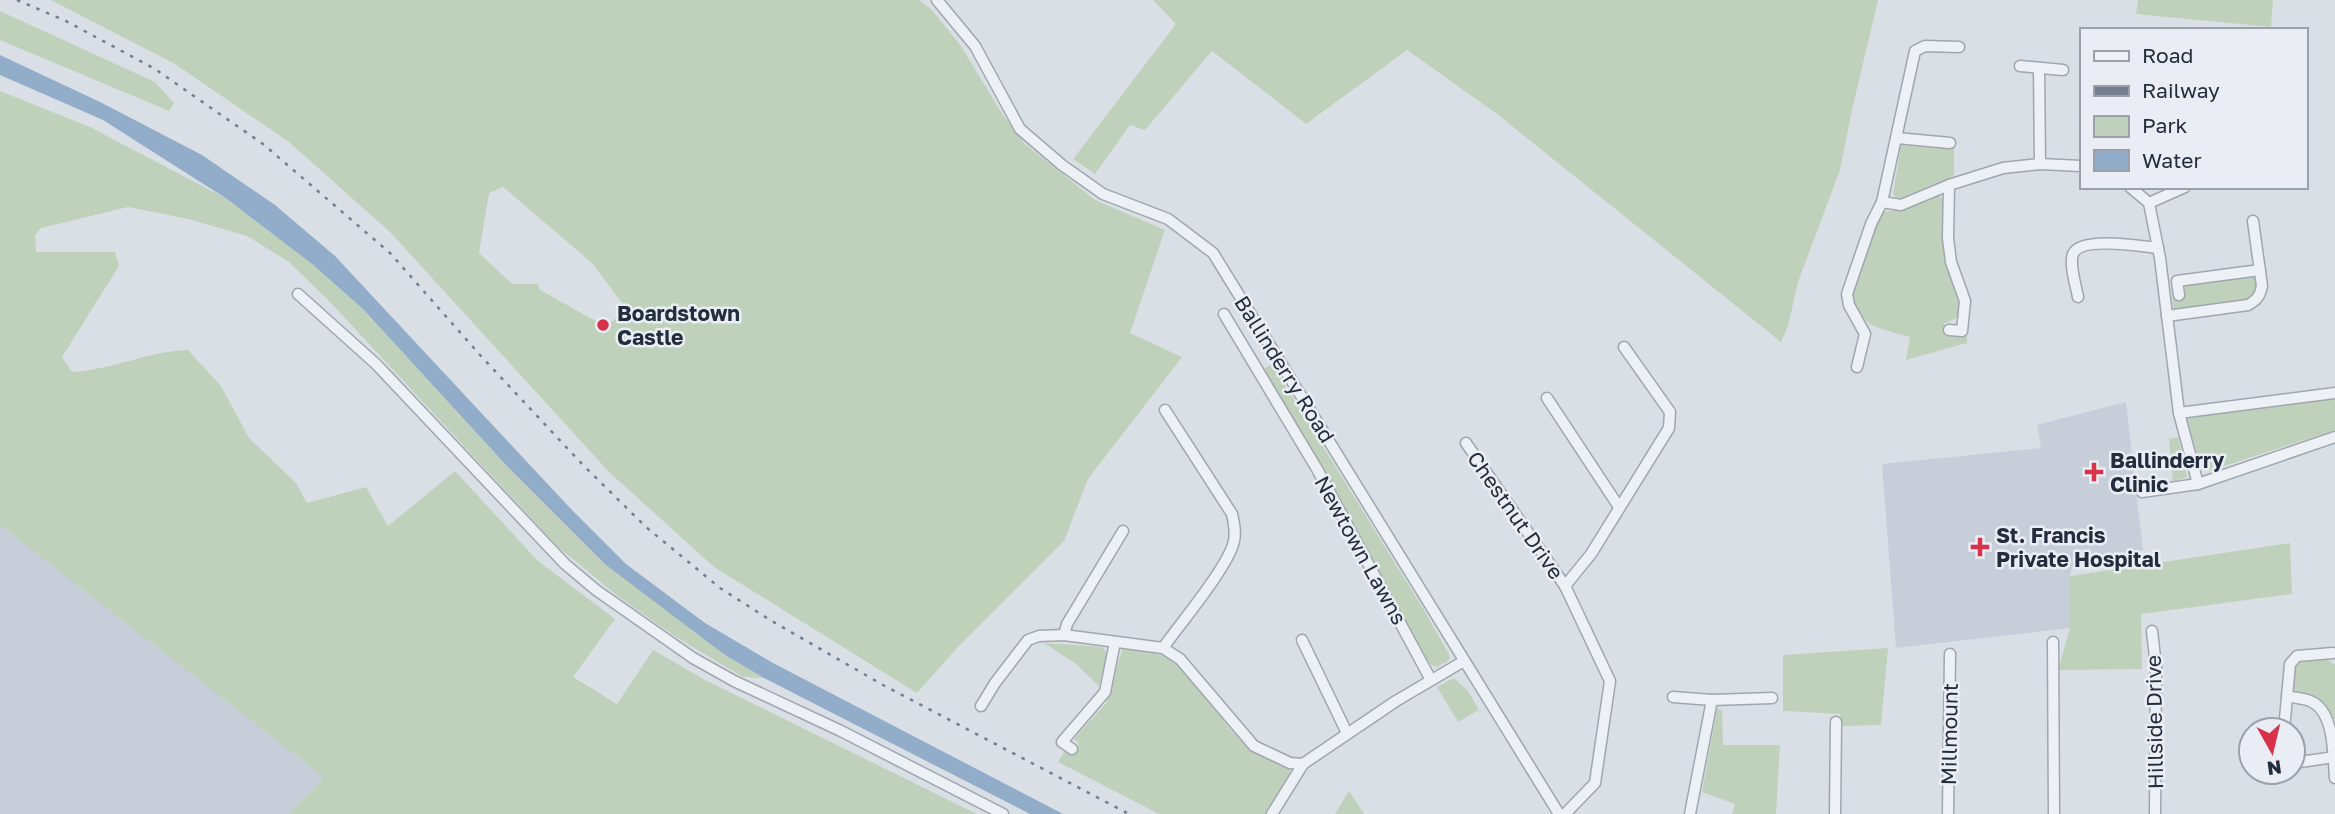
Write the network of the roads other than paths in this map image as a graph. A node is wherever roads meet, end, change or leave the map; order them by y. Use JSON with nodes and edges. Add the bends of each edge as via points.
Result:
{"nodes":[{"id":1,"x":937,"y":0,"type":"edge"},
{"id":2,"x":1959,"y":47,"type":"dead end"},
{"id":3,"x":2020,"y":66,"type":"dead end"},
{"id":4,"x":2039,"y":68,"type":"junction"},
{"id":5,"x":2063,"y":70,"type":"dead end"},
{"id":6,"x":1897,"y":138,"type":"junction"},
{"id":7,"x":1950,"y":143,"type":"dead end"},
{"id":8,"x":2040,"y":164,"type":"junction"},
{"id":9,"x":2080,"y":166,"type":"edge"},
{"id":10,"x":1949,"y":185,"type":"junction"},
{"id":11,"x":2132,"y":189,"type":"edge"},
{"id":12,"x":2180,"y":189,"type":"edge"},
{"id":13,"x":1882,"y":202,"type":"junction"},
{"id":14,"x":2149,"y":203,"type":"junction"},
{"id":15,"x":2253,"y":221,"type":"dead end"},
{"id":16,"x":2158,"y":247,"type":"junction"},
{"id":17,"x":2260,"y":270,"type":"junction"},
{"id":18,"x":298,"y":293,"type":"dead end"},
{"id":19,"x":2179,"y":295,"type":"dead end"},
{"id":20,"x":2078,"y":297,"type":"dead end"},
{"id":21,"x":1224,"y":314,"type":"dead end"},
{"id":22,"x":2167,"y":316,"type":"junction"},
{"id":23,"x":1950,"y":330,"type":"dead end"},
{"id":24,"x":1624,"y":347,"type":"dead end"},
{"id":25,"x":1861,"y":363,"type":"dead end"},
{"id":26,"x":2335,"y":393,"type":"edge"},
{"id":27,"x":1547,"y":398,"type":"dead end"},
{"id":28,"x":1165,"y":410,"type":"dead end"},
{"id":29,"x":2179,"y":413,"type":"junction"},
{"id":30,"x":2335,"y":437,"type":"edge"},
{"id":31,"x":1466,"y":443,"type":"dead end"},
{"id":32,"x":2198,"y":484,"type":"junction"},
{"id":33,"x":2142,"y":492,"type":"dead end"},
{"id":34,"x":1619,"y":507,"type":"junction"},
{"id":35,"x":1123,"y":531,"type":"dead end"},
{"id":36,"x":1565,"y":586,"type":"junction"},
{"id":37,"x":2152,"y":631,"type":"dead end"},
{"id":38,"x":1064,"y":635,"type":"junction"},
{"id":39,"x":1302,"y":640,"type":"dead end"},
{"id":40,"x":1115,"y":642,"type":"junction"},
{"id":41,"x":2053,"y":642,"type":"dead end"},
{"id":42,"x":1163,"y":648,"type":"junction"},
{"id":43,"x":1950,"y":653,"type":"dead end"},
{"id":44,"x":2333,"y":653,"type":"dead end"},
{"id":45,"x":1464,"y":661,"type":"junction"},
{"id":46,"x":1432,"y":680,"type":"junction"},
{"id":47,"x":2287,"y":696,"type":"junction"},
{"id":48,"x":1673,"y":697,"type":"dead end"},
{"id":49,"x":1772,"y":698,"type":"dead end"},
{"id":50,"x":1712,"y":700,"type":"junction"},
{"id":51,"x":981,"y":706,"type":"dead end"},
{"id":52,"x":2285,"y":716,"type":"edge"},
{"id":53,"x":1836,"y":722,"type":"dead end"},
{"id":54,"x":1348,"y":733,"type":"junction"},
{"id":55,"x":1072,"y":749,"type":"dead end"},
{"id":56,"x":2334,"y":757,"type":"edge"},
{"id":57,"x":2307,"y":760,"type":"edge"},
{"id":58,"x":1303,"y":764,"type":"junction"},
{"id":59,"x":2335,"y":778,"type":"edge"},
{"id":60,"x":1003,"y":814,"type":"edge"},
{"id":61,"x":1272,"y":814,"type":"edge"},
{"id":62,"x":1562,"y":814,"type":"edge"},
{"id":63,"x":1690,"y":814,"type":"edge"},
{"id":64,"x":1835,"y":814,"type":"edge"},
{"id":65,"x":1948,"y":814,"type":"edge"},
{"id":66,"x":2054,"y":814,"type":"edge"},
{"id":67,"x":2155,"y":814,"type":"edge"}],
"edges":[{"from":1,"to":45,"type":"street","name":"Ballinderry Road","via":[[975,46],[1020,129],[1103,194],[1168,219],[1213,253]]},
{"from":2,"to":6,"type":"street","via":[[1925,46],[1915,51]]},
{"from":3,"to":4,"type":"street"},
{"from":4,"to":5,"type":"street"},
{"from":4,"to":8,"type":"street"},
{"from":6,"to":7,"type":"street"},
{"from":6,"to":13,"type":"street"},
{"from":8,"to":9,"type":"street"},
{"from":8,"to":10,"type":"street","via":[[2003,168]]},
{"from":10,"to":13,"type":"street","via":[[1901,205]]},
{"from":10,"to":23,"type":"street","via":[[1951,262],[1965,301],[1962,331]]},
{"from":11,"to":14,"type":"street"},
{"from":12,"to":14,"type":"street"},
{"from":13,"to":25,"type":"street","via":[[1847,294],[1865,334]]},
{"from":14,"to":16,"type":"street"},
{"from":15,"to":17,"type":"street"},
{"from":16,"to":20,"type":"street","via":[[2092,243],[2075,250]]},
{"from":16,"to":22,"type":"street"},
{"from":17,"to":19,"type":"street","via":[[2177,281]]},
{"from":17,"to":22,"type":"street","via":[[2260,294],[2248,305]]},
{"from":18,"to":60,"type":"street","via":[[376,364],[565,564],[596,590],[734,681]]},
{"from":21,"to":46,"type":"street","name":"Newtown Lawns","via":[[1317,469]]},
{"from":22,"to":29,"type":"street"},
{"from":24,"to":34,"type":"street","name":"Chestnut Drive","via":[[1670,412],[1669,428]]},
{"from":26,"to":29,"type":"street"},
{"from":27,"to":34,"type":"street"},
{"from":28,"to":42,"type":"street","via":[[1232,514],[1235,529],[1234,543],[1220,569]]},
{"from":29,"to":32,"type":"street"},
{"from":30,"to":32,"type":"street"},
{"from":31,"to":36,"type":"street","name":"Chestnut Drive"},
{"from":32,"to":33,"type":"street"},
{"from":34,"to":36,"type":"street","name":"Chestnut Drive"},
{"from":35,"to":38,"type":"street"},
{"from":36,"to":62,"type":"street","name":"Chestnut Drive","via":[[1610,681],[1595,783]]},
{"from":37,"to":67,"type":"street","name":"Hillside Drive"},
{"from":38,"to":40,"type":"street"},
{"from":38,"to":51,"type":"street","via":[[1028,640]]},
{"from":39,"to":54,"type":"street"},
{"from":40,"to":42,"type":"street"},
{"from":40,"to":55,"type":"street","via":[[1105,692],[1062,743]]},
{"from":41,"to":66,"type":"street"},
{"from":42,"to":58,"type":"street","via":[[1180,659],[1254,746],[1290,763]]},
{"from":43,"to":65,"type":"street","name":"Millmount"},
{"from":44,"to":47,"type":"street","via":[[2298,656],[2290,664]]},
{"from":45,"to":46,"type":"street"},
{"from":45,"to":62,"type":"street","name":"Ballinderry Road"},
{"from":46,"to":54,"type":"street"},
{"from":47,"to":52,"type":"street"},
{"from":47,"to":56,"type":"street","via":[[2311,701],[2323,711]]},
{"from":48,"to":50,"type":"street"},
{"from":49,"to":50,"type":"street"},
{"from":50,"to":63,"type":"street"},
{"from":53,"to":64,"type":"street"},
{"from":54,"to":58,"type":"street"},
{"from":56,"to":57,"type":"street"},
{"from":56,"to":59,"type":"street"},
{"from":58,"to":61,"type":"street"}]}
